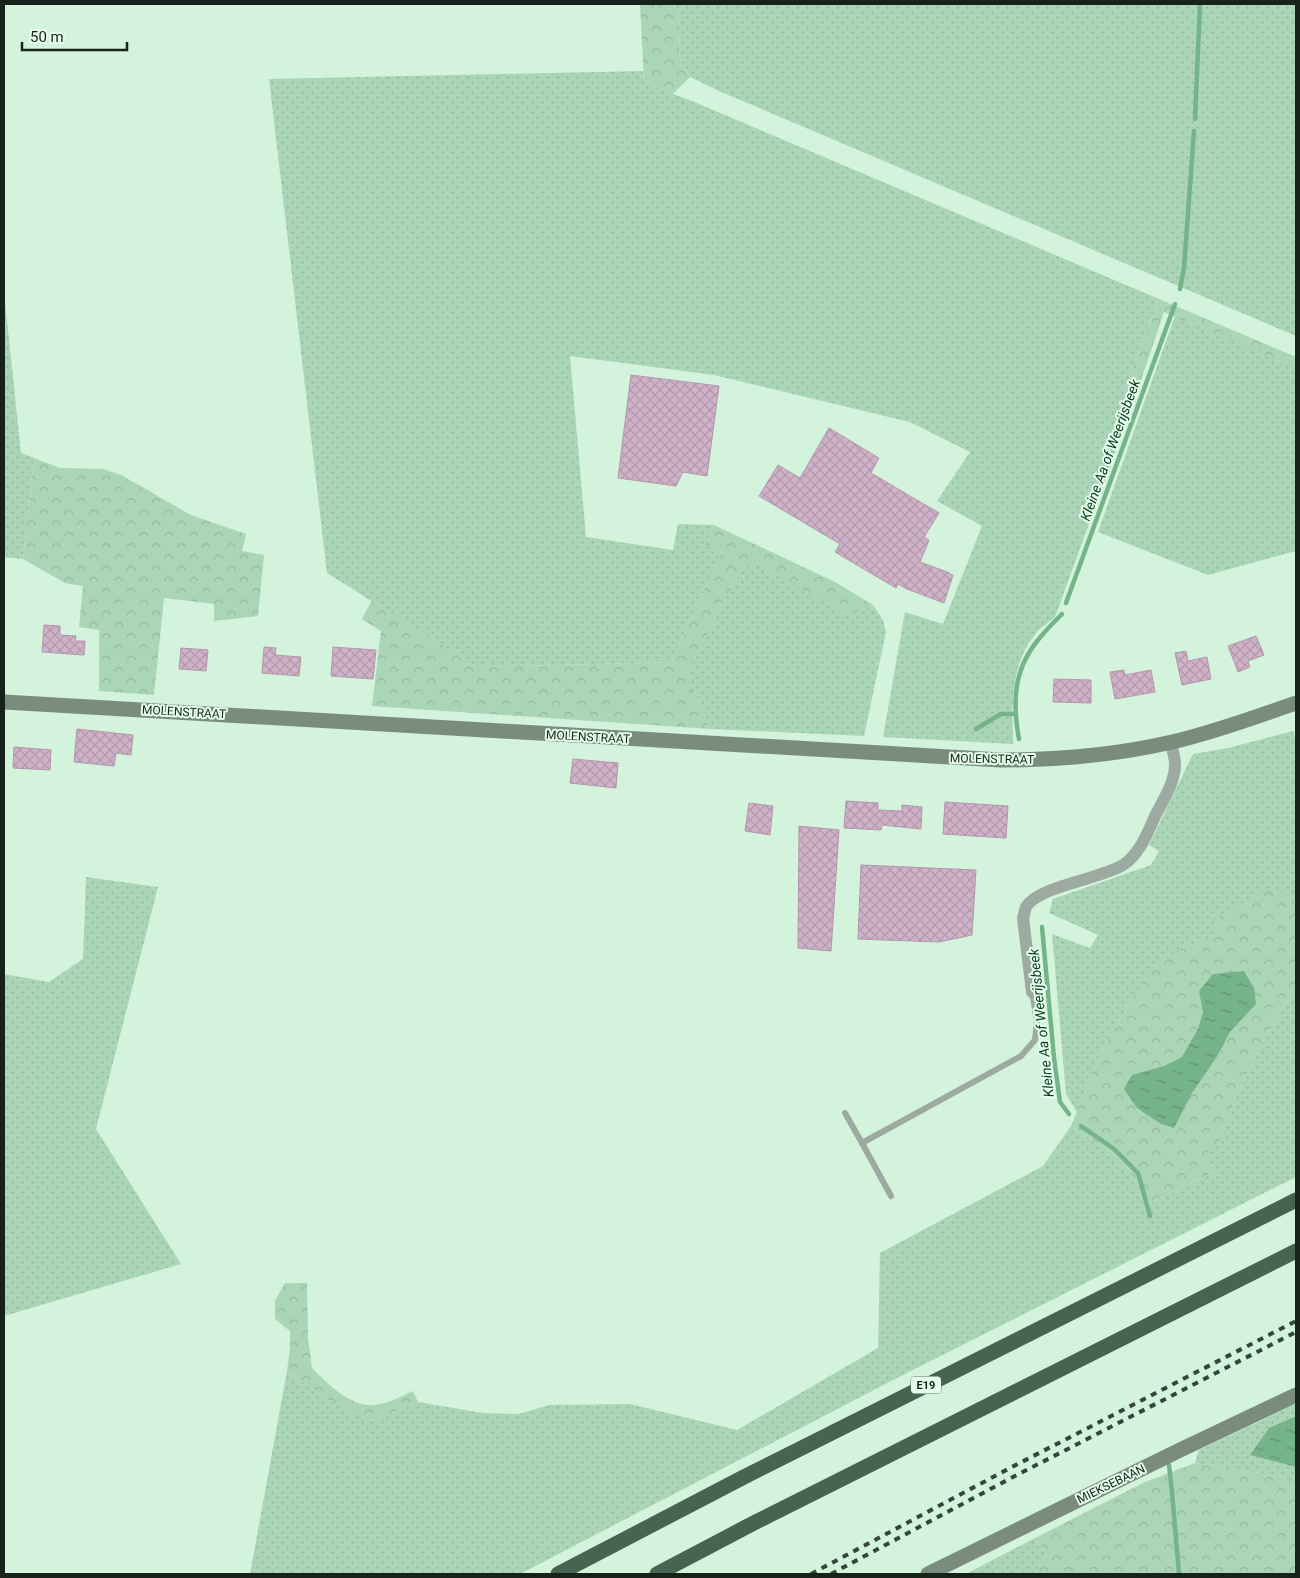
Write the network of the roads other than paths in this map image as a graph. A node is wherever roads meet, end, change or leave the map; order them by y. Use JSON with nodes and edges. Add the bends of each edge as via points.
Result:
{"nodes":[{"id":1,"x":4,"y":702,"type":"edge"},
{"id":2,"x":1296,"y":703,"type":"edge"},
{"id":3,"x":1171,"y":742,"type":"junction"},
{"id":4,"x":1032,"y":992,"type":"joint"},
{"id":5,"x":845,"y":1113,"type":"dead end"},
{"id":6,"x":862,"y":1143,"type":"junction"},
{"id":7,"x":891,"y":1196,"type":"dead end"},
{"id":8,"x":1296,"y":1200,"type":"edge"},
{"id":9,"x":1296,"y":1251,"type":"edge"},
{"id":10,"x":1296,"y":1395,"type":"edge"},
{"id":11,"x":558,"y":1574,"type":"edge"},
{"id":12,"x":657,"y":1574,"type":"edge"},
{"id":13,"x":928,"y":1574,"type":"edge"}],
"edges":[{"from":1,"to":3,"type":"main road","name":"MOLENSTRAAT","via":[[1001,760],[1089,756]]},
{"from":2,"to":3,"type":"main road","name":"MOLENSTRAAT"},
{"from":3,"to":4,"type":"street","via":[[1175,764],[1170,787],[1135,853],[1123,865],[1046,892],[1026,907],[1023,918]]},
{"from":4,"to":6,"type":"lane","via":[[1037,1021],[1035,1040],[1021,1056]]},
{"from":5,"to":6,"type":"lane"},
{"from":6,"to":7,"type":"lane"},
{"from":8,"to":11,"type":"highway","number":"E19"},
{"from":9,"to":12,"type":"highway"},
{"from":10,"to":13,"type":"main road","name":"MIEKSEBAAN"}]}
